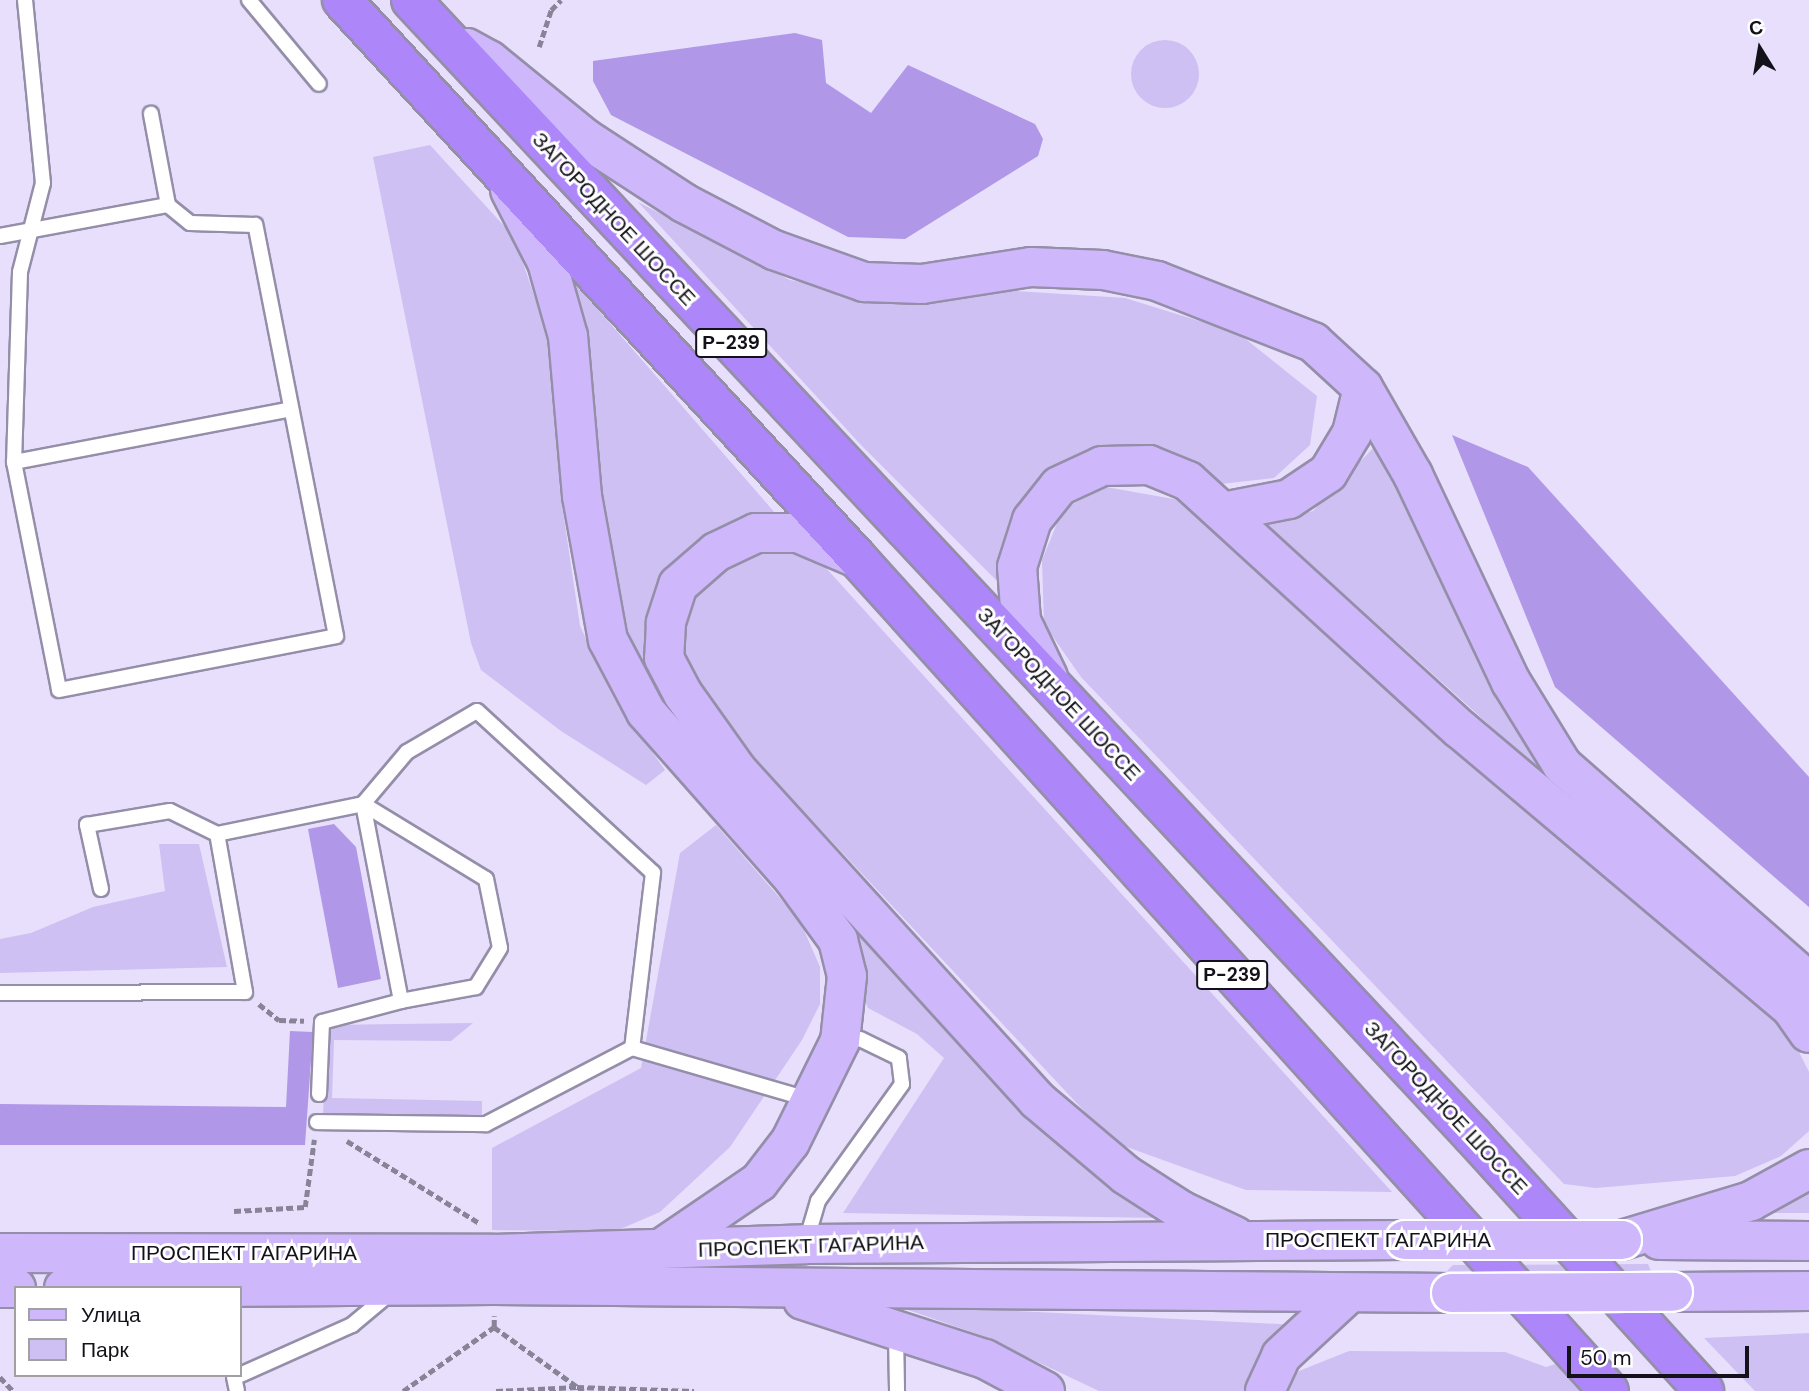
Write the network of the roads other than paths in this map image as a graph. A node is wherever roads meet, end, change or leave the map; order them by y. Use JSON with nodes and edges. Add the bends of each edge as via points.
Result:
{"nodes":[{"id":1,"x":25,"y":0,"type":"edge"},
{"id":2,"x":249,"y":0,"type":"edge"},
{"id":3,"x":342,"y":0,"type":"edge"},
{"id":4,"x":411,"y":0,"type":"edge"},
{"id":5,"x":441,"y":34,"type":"junction"},
{"id":6,"x":319,"y":84,"type":"dead end"},
{"id":7,"x":151,"y":114,"type":"dead end"},
{"id":8,"x":497,"y":164,"type":"junction"},
{"id":9,"x":168,"y":205,"type":"junction"},
{"id":10,"x":34,"y":231,"type":"junction"},
{"id":11,"x":0,"y":236,"type":"edge"},
{"id":12,"x":1363,"y":388,"type":"junction"},
{"id":13,"x":291,"y":409,"type":"junction"},
{"id":14,"x":14,"y":462,"type":"junction"},
{"id":15,"x":1223,"y":512,"type":"junction"},
{"id":16,"x":857,"y":558,"type":"junction"},
{"id":17,"x":1052,"y":685,"type":"junction"},
{"id":18,"x":363,"y":804,"type":"junction"},
{"id":19,"x":217,"y":834,"type":"junction"},
{"id":20,"x":101,"y":890,"type":"dead end"},
{"id":21,"x":1809,"y":982,"type":"edge"},
{"id":22,"x":0,"y":993,"type":"edge"},
{"id":23,"x":401,"y":1001,"type":"junction"},
{"id":24,"x":1809,"y":1032,"type":"edge"},
{"id":25,"x":840,"y":1041,"type":"junction"},
{"id":26,"x":632,"y":1048,"type":"junction"},
{"id":27,"x":319,"y":1094,"type":"dead end"},
{"id":28,"x":813,"y":1101,"type":"junction"},
{"id":29,"x":317,"y":1122,"type":"road end"},
{"id":30,"x":1809,"y":1169,"type":"edge"},
{"id":31,"x":1244,"y":1240,"type":"junction"},
{"id":32,"x":1622,"y":1240,"type":"junction"},
{"id":33,"x":1809,"y":1241,"type":"edge"},
{"id":34,"x":806,"y":1244,"type":"junction"},
{"id":35,"x":658,"y":1251,"type":"junction"},
{"id":36,"x":0,"y":1253,"type":"edge"},
{"id":37,"x":400,"y":1285,"type":"junction"},
{"id":38,"x":758,"y":1286,"type":"junction"},
{"id":39,"x":242,"y":1287,"type":"edge"},
{"id":40,"x":1809,"y":1291,"type":"edge"},
{"id":41,"x":1349,"y":1293,"type":"junction"},
{"id":42,"x":896,"y":1327,"type":"junction"},
{"id":43,"x":242,"y":1376,"type":"edge"},
{"id":44,"x":897,"y":1391,"type":"edge"},
{"id":45,"x":1045,"y":1391,"type":"edge"},
{"id":46,"x":1265,"y":1391,"type":"edge"},
{"id":47,"x":1609,"y":1391,"type":"edge"},
{"id":48,"x":1704,"y":1391,"type":"edge"}],
"edges":[{"from":1,"to":10,"type":"lane","via":[[43,183]]},
{"from":2,"to":6,"type":"lane"},
{"from":3,"to":8,"type":"highway","number":"Р-239"},
{"from":4,"to":5,"type":"highway","name":"ЗАГОРОДНОЕ ШОССЕ","number":"Р-239"},
{"from":5,"to":12,"type":"main road","via":[[489,60],[586,139],[652,182],[774,250],[864,282],[922,284],[1031,267],[1103,270],[1157,281],[1313,342]]},
{"from":5,"to":17,"type":"highway","name":"ЗАГОРОДНОЕ ШОССЕ","number":"Р-239"},
{"from":7,"to":9,"type":"lane"},
{"from":8,"to":16,"type":"highway","number":"Р-239"},
{"from":8,"to":25,"type":"main road","via":[[547,262],[568,336],[582,496],[608,640],[646,712],[793,878],[838,940],[847,976]]},
{"from":9,"to":10,"type":"lane"},
{"from":9,"to":13,"type":"lane","via":[[190,223],[255,225]]},
{"from":10,"to":11,"type":"lane"},
{"from":10,"to":14,"type":"lane","via":[[20,272]]},
{"from":12,"to":15,"type":"main road","via":[[1352,433],[1328,473],[1289,499]]},
{"from":12,"to":21,"type":"main road","via":[[1413,475],[1511,682],[1562,765]]},
{"from":13,"to":14,"type":"lane"},
{"from":13,"to":14,"type":"lane","via":[[336,636],[59,690]]},
{"from":15,"to":17,"type":"main road","via":[[1188,481],[1149,465],[1102,466],[1059,486],[1032,520],[1017,567],[1021,621]]},
{"from":15,"to":24,"type":"main road","via":[[1460,729],[1792,1009]]},
{"from":16,"to":31,"type":"main road","via":[[798,533],[756,533],[716,552],[678,585],[666,623],[664,658],[682,694],[737,770],[1037,1100],[1126,1175],[1182,1211]]},
{"from":16,"to":47,"type":"highway","number":"Р-239"},
{"from":17,"to":48,"type":"highway","name":"ЗАГОРОДНОЕ ШОССЕ","number":"Р-239"},
{"from":18,"to":19,"type":"lane"},
{"from":18,"to":23,"type":"lane"},
{"from":18,"to":23,"type":"lane","via":[[486,879],[497,934],[499,948],[476,987]]},
{"from":18,"to":26,"type":"lane","via":[[407,752],[477,711],[653,873]]},
{"from":19,"to":20,"type":"lane","via":[[170,811],[87,825]]},
{"from":19,"to":22,"type":"lane","via":[[245,992]]},
{"from":23,"to":27,"type":"lane","via":[[322,1022]]},
{"from":25,"to":28,"type":"main road"},
{"from":25,"to":34,"type":"lane","via":[[860,1039],[899,1058],[902,1084],[818,1201]]},
{"from":26,"to":28,"type":"lane"},
{"from":26,"to":29,"type":"lane","via":[[486,1124]]},
{"from":28,"to":35,"type":"main road","via":[[759,1182]]},
{"from":30,"to":32,"type":"main road","via":[[1751,1201]]},
{"from":31,"to":32,"type":"main road","name":"ПРОСПЕКТ ГАГАРИНА","bridge":true},
{"from":31,"to":34,"type":"main road","name":"ПРОСПЕКТ ГАГАРИНА"},
{"from":32,"to":33,"type":"main road","name":"ПРОСПЕКТ ГАГАРИНА"},
{"from":34,"to":35,"type":"main road","name":"ПРОСПЕКТ ГАГАРИНА"},
{"from":35,"to":36,"type":"main road","name":"ПРОСПЕКТ ГАГАРИНА"},
{"from":37,"to":38,"type":"main road","name":"ПРОСПЕКТ ГАГАРИНА"},
{"from":37,"to":39,"type":"main road","name":"ПРОСПЕКТ ГАГАРИНА"},
{"from":37,"to":43,"type":"lane","via":[[352,1325]]},
{"from":38,"to":41,"type":"main road","name":"ПРОСПЕКТ ГАГАРИНА"},
{"from":38,"to":42,"type":"main road"},
{"from":40,"to":41,"type":"main road","name":"ПРОСПЕКТ ГАГАРИНА","bridge":true},
{"from":41,"to":46,"type":"main road","via":[[1281,1356]]},
{"from":42,"to":44,"type":"lane"},
{"from":42,"to":45,"type":"main road","via":[[985,1359]]}]}
